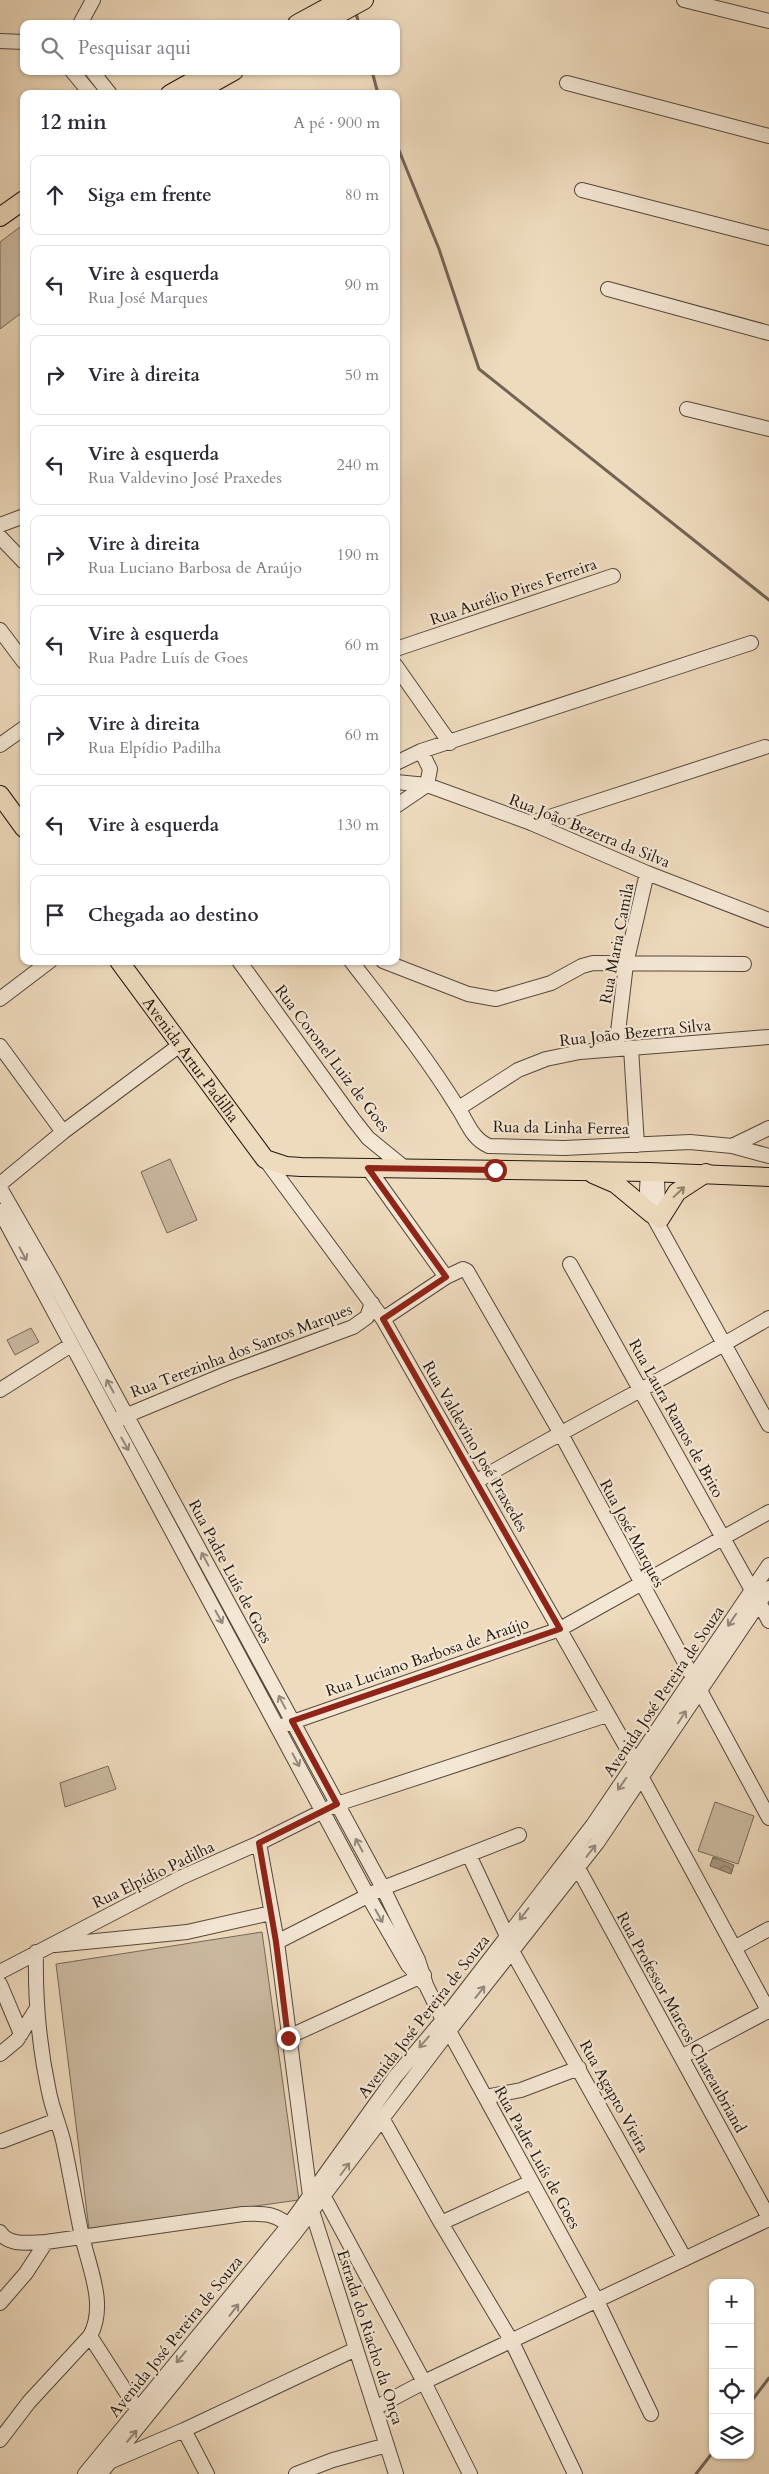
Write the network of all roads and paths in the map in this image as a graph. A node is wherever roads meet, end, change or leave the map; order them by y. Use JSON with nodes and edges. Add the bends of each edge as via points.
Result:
{"nodes":[{"id":1,"x":93,"y":0,"type":"edge"},
{"id":2,"x":684,"y":0,"type":"edge"},
{"id":3,"x":363,"y":1,"type":"edge"},
{"id":4,"x":338,"y":6,"type":"edge"},
{"id":5,"x":82,"y":20,"type":"edge"},
{"id":6,"x":307,"y":20,"type":"edge"},
{"id":7,"x":324,"y":20,"type":"edge"},
{"id":8,"x":769,"y":21,"type":"edge"},
{"id":9,"x":0,"y":41,"type":"edge"},
{"id":10,"x":20,"y":42,"type":"edge"},
{"id":11,"x":75,"y":75,"type":"edge"},
{"id":12,"x":95,"y":75,"type":"edge"},
{"id":13,"x":204,"y":75,"type":"edge"},
{"id":14,"x":227,"y":75,"type":"edge"},
{"id":15,"x":567,"y":84,"type":"dead end"},
{"id":16,"x":88,"y":90,"type":"edge"},
{"id":17,"x":107,"y":90,"type":"edge"},
{"id":18,"x":177,"y":90,"type":"edge"},
{"id":19,"x":201,"y":90,"type":"edge"},
{"id":20,"x":769,"y":136,"type":"edge"},
{"id":21,"x":582,"y":190,"type":"dead end"},
{"id":22,"x":20,"y":203,"type":"edge"},
{"id":23,"x":20,"y":216,"type":"edge"},
{"id":24,"x":0,"y":217,"type":"edge"},
{"id":25,"x":0,"y":230,"type":"edge"},
{"id":26,"x":769,"y":238,"type":"edge"},
{"id":27,"x":608,"y":289,"type":"dead end"},
{"id":28,"x":769,"y":333,"type":"edge"},
{"id":29,"x":687,"y":409,"type":"dead end"},
{"id":30,"x":769,"y":429,"type":"edge"},
{"id":31,"x":20,"y":518,"type":"edge"},
{"id":32,"x":0,"y":526,"type":"edge"},
{"id":33,"x":0,"y":537,"type":"edge"},
{"id":34,"x":20,"y":558,"type":"edge"},
{"id":35,"x":613,"y":576,"type":"dead end"},
{"id":36,"x":0,"y":630,"type":"edge"},
{"id":37,"x":751,"y":643,"type":"dead end"},
{"id":38,"x":400,"y":648,"type":"edge"},
{"id":39,"x":20,"y":657,"type":"edge"},
{"id":40,"x":400,"y":672,"type":"edge"},
{"id":41,"x":20,"y":731,"type":"edge"},
{"id":42,"x":450,"y":743,"type":"junction"},
{"id":43,"x":0,"y":745,"type":"edge"},
{"id":44,"x":765,"y":747,"type":"dead end"},
{"id":45,"x":421,"y":751,"type":"junction"},
{"id":46,"x":400,"y":761,"type":"edge"},
{"id":47,"x":400,"y":782,"type":"edge"},
{"id":48,"x":427,"y":785,"type":"junction"},
{"id":49,"x":0,"y":795,"type":"edge"},
{"id":50,"x":400,"y":803,"type":"edge"},
{"id":51,"x":565,"y":813,"type":"junction"},
{"id":52,"x":20,"y":822,"type":"edge"},
{"id":53,"x":531,"y":823,"type":"junction"},
{"id":54,"x":567,"y":837,"type":"junction"},
{"id":55,"x":647,"y":872,"type":"junction"},
{"id":56,"x":769,"y":920,"type":"edge"},
{"id":57,"x":626,"y":964,"type":"junction"},
{"id":58,"x":744,"y":964,"type":"dead end"},
{"id":59,"x":45,"y":965,"type":"edge"},
{"id":60,"x":122,"y":965,"type":"edge"},
{"id":61,"x":242,"y":965,"type":"edge"},
{"id":62,"x":354,"y":965,"type":"edge"},
{"id":63,"x":393,"y":965,"type":"edge"},
{"id":64,"x":0,"y":998,"type":"edge"},
{"id":65,"x":769,"y":1037,"type":"edge"},
{"id":66,"x":180,"y":1045,"type":"junction"},
{"id":67,"x":0,"y":1046,"type":"edge"},
{"id":68,"x":631,"y":1048,"type":"junction"},
{"id":69,"x":616,"y":1049,"type":"junction"},
{"id":70,"x":459,"y":1108,"type":"junction"},
{"id":71,"x":769,"y":1128,"type":"edge"},
{"id":72,"x":63,"y":1132,"type":"junction"},
{"id":73,"x":637,"y":1146,"type":"junction"},
{"id":74,"x":732,"y":1146,"type":"junction"},
{"id":75,"x":769,"y":1156,"type":"edge"},
{"id":76,"x":264,"y":1159,"type":"junction"},
{"id":77,"x":368,"y":1168,"type":"junction"},
{"id":78,"x":406,"y":1169,"type":"junction"},
{"id":79,"x":588,"y":1171,"type":"junction"},
{"id":80,"x":649,"y":1172,"type":"junction"},
{"id":81,"x":706,"y":1173,"type":"junction"},
{"id":82,"x":769,"y":1177,"type":"edge"},
{"id":83,"x":0,"y":1186,"type":"edge"},
{"id":84,"x":0,"y":1211,"type":"edge"},
{"id":85,"x":657,"y":1220,"type":"junction"},
{"id":86,"x":570,"y":1264,"type":"dead end"},
{"id":87,"x":446,"y":1277,"type":"junction"},
{"id":88,"x":372,"y":1302,"type":"junction"},
{"id":89,"x":769,"y":1318,"type":"edge"},
{"id":90,"x":383,"y":1319,"type":"junction"},
{"id":91,"x":71,"y":1345,"type":"junction"},
{"id":92,"x":723,"y":1346,"type":"junction"},
{"id":93,"x":0,"y":1390,"type":"edge"},
{"id":94,"x":641,"y":1390,"type":"junction"},
{"id":95,"x":126,"y":1414,"type":"junction"},
{"id":96,"x":113,"y":1422,"type":"junction"},
{"id":97,"x":769,"y":1425,"type":"edge"},
{"id":98,"x":560,"y":1432,"type":"junction"},
{"id":99,"x":477,"y":1481,"type":"junction"},
{"id":100,"x":769,"y":1512,"type":"edge"},
{"id":101,"x":723,"y":1536,"type":"junction"},
{"id":102,"x":769,"y":1565,"type":"edge"},
{"id":103,"x":641,"y":1585,"type":"junction"},
{"id":104,"x":769,"y":1588,"type":"edge"},
{"id":105,"x":755,"y":1596,"type":"junction"},
{"id":106,"x":769,"y":1621,"type":"edge"},
{"id":107,"x":560,"y":1629,"type":"junction"},
{"id":108,"x":693,"y":1677,"type":"junction"},
{"id":109,"x":699,"y":1690,"type":"junction"},
{"id":110,"x":607,"y":1715,"type":"junction"},
{"id":111,"x":292,"y":1721,"type":"junction"},
{"id":112,"x":278,"y":1727,"type":"junction"},
{"id":113,"x":636,"y":1764,"type":"junction"},
{"id":114,"x":642,"y":1778,"type":"junction"},
{"id":115,"x":337,"y":1804,"type":"junction"},
{"id":116,"x":323,"y":1811,"type":"junction"},
{"id":117,"x":769,"y":1818,"type":"edge"},
{"id":118,"x":520,"y":1835,"type":"dead end"},
{"id":119,"x":259,"y":1843,"type":"junction"},
{"id":120,"x":469,"y":1855,"type":"junction"},
{"id":121,"x":578,"y":1868,"type":"junction"},
{"id":122,"x":383,"y":1888,"type":"junction"},
{"id":123,"x":368,"y":1896,"type":"junction"},
{"id":124,"x":271,"y":1913,"type":"junction"},
{"id":125,"x":769,"y":1929,"type":"edge"},
{"id":126,"x":507,"y":1936,"type":"junction"},
{"id":127,"x":276,"y":1942,"type":"junction"},
{"id":128,"x":734,"y":1948,"type":"junction"},
{"id":129,"x":42,"y":1949,"type":"junction"},
{"id":130,"x":512,"y":1951,"type":"junction"},
{"id":131,"x":0,"y":1972,"type":"edge"},
{"id":132,"x":423,"y":1980,"type":"junction"},
{"id":133,"x":0,"y":1984,"type":"edge"},
{"id":134,"x":37,"y":2008,"type":"junction"},
{"id":135,"x":769,"y":2011,"type":"edge"},
{"id":136,"x":446,"y":2025,"type":"junction"},
{"id":137,"x":21,"y":2034,"type":"junction"},
{"id":138,"x":288,"y":2038,"type":"junction"},
{"id":139,"x":0,"y":2054,"type":"edge"},
{"id":140,"x":681,"y":2057,"type":"junction"},
{"id":141,"x":579,"y":2068,"type":"junction"},
{"id":142,"x":485,"y":2097,"type":"junction"},
{"id":143,"x":382,"y":2118,"type":"junction"},
{"id":144,"x":57,"y":2120,"type":"junction"},
{"id":145,"x":2,"y":2141,"type":"dead end"},
{"id":146,"x":531,"y":2182,"type":"junction"},
{"id":147,"x":315,"y":2201,"type":"junction"},
{"id":148,"x":769,"y":2219,"type":"edge"},
{"id":149,"x":441,"y":2223,"type":"junction"},
{"id":150,"x":292,"y":2229,"type":"junction"},
{"id":151,"x":0,"y":2232,"type":"edge"},
{"id":152,"x":82,"y":2238,"type":"junction"},
{"id":153,"x":46,"y":2242,"type":"junction"},
{"id":154,"x":685,"y":2259,"type":"junction"},
{"id":155,"x":597,"y":2300,"type":"junction"},
{"id":156,"x":0,"y":2303,"type":"edge"},
{"id":157,"x":90,"y":2336,"type":"junction"},
{"id":158,"x":512,"y":2342,"type":"junction"},
{"id":159,"x":356,"y":2349,"type":"junction"},
{"id":160,"x":424,"y":2382,"type":"junction"},
{"id":161,"x":375,"y":2408,"type":"junction"},
{"id":162,"x":137,"y":2409,"type":"junction"},
{"id":163,"x":651,"y":2414,"type":"dead end"},
{"id":164,"x":184,"y":2430,"type":"junction"},
{"id":165,"x":0,"y":2440,"type":"edge"},
{"id":166,"x":388,"y":2445,"type":"junction"},
{"id":167,"x":110,"y":2462,"type":"junction"},
{"id":168,"x":85,"y":2474,"type":"edge"},
{"id":169,"x":100,"y":2474,"type":"edge"},
{"id":170,"x":207,"y":2474,"type":"edge"},
{"id":171,"x":296,"y":2474,"type":"edge"},
{"id":172,"x":396,"y":2474,"type":"edge"},
{"id":173,"x":470,"y":2474,"type":"edge"},
{"id":174,"x":575,"y":2474,"type":"edge"}],
"edges":[{"from":1,"to":5,"type":"street"},
{"from":2,"to":8,"type":"street"},
{"from":3,"to":4,"type":"main road"},
{"from":4,"to":6,"type":"main road"},
{"from":4,"to":7,"type":"main road"},
{"from":9,"to":10,"type":"street"},
{"from":11,"to":16,"type":"street"},
{"from":12,"to":17,"type":"street"},
{"from":13,"to":18,"type":"main road"},
{"from":14,"to":19,"type":"main road"},
{"from":15,"to":20,"type":"street"},
{"from":21,"to":26,"type":"street"},
{"from":22,"to":24,"type":"main road"},
{"from":23,"to":25,"type":"main road"},
{"from":27,"to":28,"type":"street"},
{"from":29,"to":30,"type":"street"},
{"from":31,"to":32,"type":"street"},
{"from":33,"to":34,"type":"street"},
{"from":35,"to":38,"type":"street","name":"Rua Aurélio Pires Ferreira"},
{"from":36,"to":39,"type":"street"},
{"from":37,"to":42,"type":"street"},
{"from":40,"to":42,"type":"street"},
{"from":41,"to":43,"type":"street"},
{"from":42,"to":45,"type":"street"},
{"from":44,"to":51,"type":"street"},
{"from":45,"to":46,"type":"street"},
{"from":45,"to":48,"type":"street","via":[[430,769]]},
{"from":47,"to":48,"type":"street","name":"Rua João Bezerra da Silva"},
{"from":48,"to":50,"type":"street"},
{"from":48,"to":53,"type":"street","name":"Rua João Bezerra da Silva"},
{"from":49,"to":52,"type":"main road"},
{"from":51,"to":53,"type":"street"},
{"from":51,"to":54,"type":"street"},
{"from":53,"to":54,"type":"street","name":"Rua João Bezerra da Silva"},
{"from":54,"to":55,"type":"street","name":"Rua João Bezerra da Silva"},
{"from":55,"to":56,"type":"street","name":"Rua João Bezerra da Silva"},
{"from":55,"to":57,"type":"street","name":"Rua Maria Camila"},
{"from":57,"to":58,"type":"street"},
{"from":57,"to":63,"type":"street","via":[[587,964],[551,983],[496,999],[468,994]]},
{"from":57,"to":69,"type":"street","name":"Rua Maria Camila"},
{"from":59,"to":64,"type":"street"},
{"from":60,"to":66,"type":"main road","name":"Avenida Artur Padilha"},
{"from":61,"to":78,"type":"street","name":"Rua Coronel Luiz de Goes","via":[[368,1138]]},
{"from":62,"to":70,"type":"street","name":"Rua da Linha Ferrea"},
{"from":65,"to":68,"type":"street","name":"Rua João Bezerra Silva"},
{"from":66,"to":72,"type":"street"},
{"from":66,"to":76,"type":"main road","name":"Avenida Artur Padilha"},
{"from":67,"to":72,"type":"street"},
{"from":68,"to":69,"type":"street","name":"Rua João Bezerra Silva"},
{"from":68,"to":73,"type":"street"},
{"from":69,"to":70,"type":"street","name":"Rua João Bezerra Silva","via":[[580,1052],[518,1070]]},
{"from":70,"to":73,"type":"street","name":"Rua da Linha Ferrea","via":[[475,1137],[489,1146]]},
{"from":71,"to":74,"type":"street"},
{"from":72,"to":83,"type":"street"},
{"from":73,"to":74,"type":"street","name":"Rua da Linha Ferrea","via":[[690,1142]]},
{"from":74,"to":75,"type":"street","name":"Rua da Linha Ferrea"},
{"from":76,"to":77,"type":"main road","via":[[286,1166]]},
{"from":76,"to":88,"type":"street","name":"Rua Valdevino José Praxedes"},
{"from":77,"to":78,"type":"main road"},
{"from":77,"to":87,"type":"street"},
{"from":78,"to":79,"type":"main road"},
{"from":79,"to":80,"type":"main road"},
{"from":79,"to":85,"type":"main road","via":[[616,1184]]},
{"from":80,"to":81,"type":"main road"},
{"from":80,"to":85,"type":"street","via":[[647,1202]]},
{"from":81,"to":82,"type":"main road"},
{"from":85,"to":81,"type":"main road","one_way":true,"via":[[677,1192]]},
{"from":95,"to":83,"type":"street","name":"Rua Padre Luís de Goes","one_way":true},
{"from":84,"to":91,"type":"street","name":"Rua Padre Luís de Goes","one_way":true},
{"from":85,"to":92,"type":"street"},
{"from":86,"to":94,"type":"street","name":"Rua Laura Ramos de Brito"},
{"from":87,"to":90,"type":"street"},
{"from":87,"to":98,"type":"street","name":"Rua José Marques","via":[[463,1269],[467,1271]]},
{"from":88,"to":90,"type":"street","name":"Rua Valdevino José Praxedes"},
{"from":88,"to":95,"type":"street","name":"Rua Terezinha dos Santos Marques","via":[[367,1317],[352,1327]]},
{"from":89,"to":92,"type":"street"},
{"from":90,"to":99,"type":"street","name":"Rua Valdevino José Praxedes"},
{"from":91,"to":93,"type":"street"},
{"from":91,"to":96,"type":"street","name":"Rua Padre Luís de Goes"},
{"from":92,"to":94,"type":"street"},
{"from":92,"to":97,"type":"street"},
{"from":94,"to":98,"type":"street"},
{"from":94,"to":101,"type":"street","name":"Rua Laura Ramos de Brito"},
{"from":95,"to":96,"type":"street","name":"Rua Terezinha dos Santos Marques"},
{"from":111,"to":95,"type":"street","name":"Rua Padre Luís de Goes","one_way":true},
{"from":96,"to":112,"type":"street","name":"Rua Padre Luís de Goes","one_way":true},
{"from":98,"to":99,"type":"street"},
{"from":98,"to":103,"type":"street","name":"Rua José Marques"},
{"from":99,"to":107,"type":"street","name":"Rua Valdevino José Praxedes"},
{"from":100,"to":101,"type":"street","name":"Rua Luciano Barbosa de Araújo"},
{"from":101,"to":103,"type":"street","name":"Rua Luciano Barbosa de Araújo"},
{"from":101,"to":105,"type":"street","name":"Rua Laura Ramos de Brito"},
{"from":102,"to":105,"type":"street","name":"Avenida José Pereira de Souza"},
{"from":103,"to":107,"type":"street","name":"Rua Luciano Barbosa de Araújo"},
{"from":103,"to":108,"type":"street","name":"Rua José Marques"},
{"from":104,"to":105,"type":"street","name":"Avenida José Pereira de Souza"},
{"from":105,"to":106,"type":"street","name":"Rua Laura Ramos de Brito"},
{"from":105,"to":108,"type":"street","name":"Avenida José Pereira de Souza","one_way":true},
{"from":105,"to":109,"type":"street","name":"Avenida José Pereira de Souza"},
{"from":107,"to":110,"type":"street","name":"Rua Valdevino José Praxedes"},
{"from":107,"to":111,"type":"street","name":"Rua Luciano Barbosa de Araújo"},
{"from":108,"to":109,"type":"street","name":"Rua José Marques"},
{"from":108,"to":113,"type":"street","name":"Avenida José Pereira de Souza"},
{"from":114,"to":109,"type":"street","name":"Avenida José Pereira de Souza","one_way":true},
{"from":109,"to":117,"type":"street","name":"Rua José Marques"},
{"from":110,"to":113,"type":"street","name":"Rua Valdevino José Praxedes"},
{"from":110,"to":115,"type":"street","name":"Rua Elpídio Padilha"},
{"from":111,"to":112,"type":"street","name":"Rua Luciano Barbosa de Araújo"},
{"from":111,"to":115,"type":"street","name":"Rua Padre Luís de Goes"},
{"from":112,"to":116,"type":"street","name":"Rua Padre Luís de Goes","one_way":true},
{"from":113,"to":126,"type":"street","name":"Avenida José Pereira de Souza","one_way":true},
{"from":121,"to":114,"type":"street","name":"Avenida José Pereira de Souza","one_way":true},
{"from":114,"to":128,"type":"street"},
{"from":115,"to":116,"type":"street","name":"Rua Elpídio Padilha"},
{"from":122,"to":115,"type":"street","name":"Rua Padre Luís de Goes","one_way":true},
{"from":116,"to":119,"type":"street","name":"Rua Elpídio Padilha"},
{"from":116,"to":123,"type":"street","name":"Rua Padre Luís de Goes"},
{"from":118,"to":120,"type":"street"},
{"from":119,"to":124,"type":"street"},
{"from":119,"to":129,"type":"street","name":"Rua Elpídio Padilha"},
{"from":120,"to":122,"type":"street"},
{"from":120,"to":126,"type":"street"},
{"from":121,"to":130,"type":"street","name":"Avenida José Pereira de Souza"},
{"from":121,"to":140,"type":"street","name":"Rua Professor Marcos Chateaubriand"},
{"from":122,"to":123,"type":"street"},
{"from":122,"to":132,"type":"street","name":"Rua Padre Luís de Goes"},
{"from":123,"to":127,"type":"street"},
{"from":123,"to":132,"type":"street","name":"Rua Padre Luís de Goes","one_way":true,"via":[[397,1948]]},
{"from":124,"to":127,"type":"street"},
{"from":124,"to":129,"type":"street","via":[[187,1932]]},
{"from":125,"to":128,"type":"street"},
{"from":126,"to":136,"type":"street","name":"Avenida José Pereira de Souza"},
{"from":127,"to":138,"type":"street"},
{"from":128,"to":135,"type":"street"},
{"from":129,"to":131,"type":"street","name":"Rua Elpídio Padilha"},
{"from":129,"to":134,"type":"street"},
{"from":136,"to":130,"type":"street","name":"Avenida José Pereira de Souza","one_way":true},
{"from":130,"to":141,"type":"street","name":"Rua Agapto Vieira"},
{"from":132,"to":136,"type":"street","name":"Rua Padre Luís de Goes"},
{"from":132,"to":138,"type":"street"},
{"from":133,"to":137,"type":"street"},
{"from":134,"to":137,"type":"street"},
{"from":134,"to":144,"type":"street","via":[[44,2067]]},
{"from":135,"to":140,"type":"street"},
{"from":136,"to":142,"type":"street","name":"Rua Padre Luís de Goes"},
{"from":136,"to":143,"type":"street","name":"Avenida José Pereira de Souza"},
{"from":136,"to":147,"type":"street","name":"Avenida José Pereira de Souza","one_way":true,"via":[[395,2077]]},
{"from":137,"to":139,"type":"street"},
{"from":138,"to":147,"type":"street"},
{"from":140,"to":148,"type":"street","name":"Rua Professor Marcos Chateaubriand"},
{"from":141,"to":142,"type":"street","via":[[521,2090]]},
{"from":141,"to":154,"type":"street","name":"Rua Agapto Vieira"},
{"from":142,"to":146,"type":"street","name":"Rua Padre Luís de Goes"},
{"from":147,"to":143,"type":"street","name":"Avenida José Pereira de Souza","one_way":true},
{"from":143,"to":149,"type":"street"},
{"from":144,"to":145,"type":"street"},
{"from":144,"to":152,"type":"street"},
{"from":146,"to":149,"type":"street"},
{"from":146,"to":155,"type":"street","name":"Rua Padre Luís de Goes"},
{"from":147,"to":150,"type":"street","name":"Avenida José Pereira de Souza"},
{"from":147,"to":159,"type":"street","name":"Estrada do Riacho da Onça"},
{"from":147,"to":160,"type":"street"},
{"from":148,"to":154,"type":"street"},
{"from":149,"to":158,"type":"street"},
{"from":150,"to":152,"type":"street","via":[[270,2214],[243,2214]]},
{"from":150,"to":162,"type":"street","name":"Avenida José Pereira de Souza","one_way":true},
{"from":167,"to":150,"type":"street","name":"Avenida José Pereira de Souza","one_way":true},
{"from":151,"to":153,"type":"street","via":[[4,2238],[14,2242]]},
{"from":152,"to":153,"type":"street"},
{"from":152,"to":157,"type":"street","via":[[97,2302],[95,2327]]},
{"from":153,"to":156,"type":"street","via":[[26,2273]]},
{"from":154,"to":155,"type":"street"},
{"from":155,"to":158,"type":"street"},
{"from":155,"to":163,"type":"street","name":"Rua Padre Luís de Goes"},
{"from":157,"to":162,"type":"street"},
{"from":157,"to":165,"type":"street","via":[[29,2402]]},
{"from":158,"to":160,"type":"street"},
{"from":158,"to":174,"type":"street"},
{"from":159,"to":161,"type":"street","name":"Estrada do Riacho da Onça"},
{"from":159,"to":164,"type":"street"},
{"from":160,"to":161,"type":"street"},
{"from":160,"to":173,"type":"street"},
{"from":161,"to":166,"type":"street","name":"Estrada do Riacho da Onça"},
{"from":162,"to":168,"type":"street","name":"Avenida José Pereira de Souza"},
{"from":164,"to":167,"type":"street"},
{"from":164,"to":170,"type":"street"},
{"from":166,"to":171,"type":"street","via":[[332,2460]]},
{"from":166,"to":172,"type":"street","name":"Estrada do Riacho da Onça"},
{"from":167,"to":169,"type":"street","name":"Avenida José Pereira de Souza"}]}
